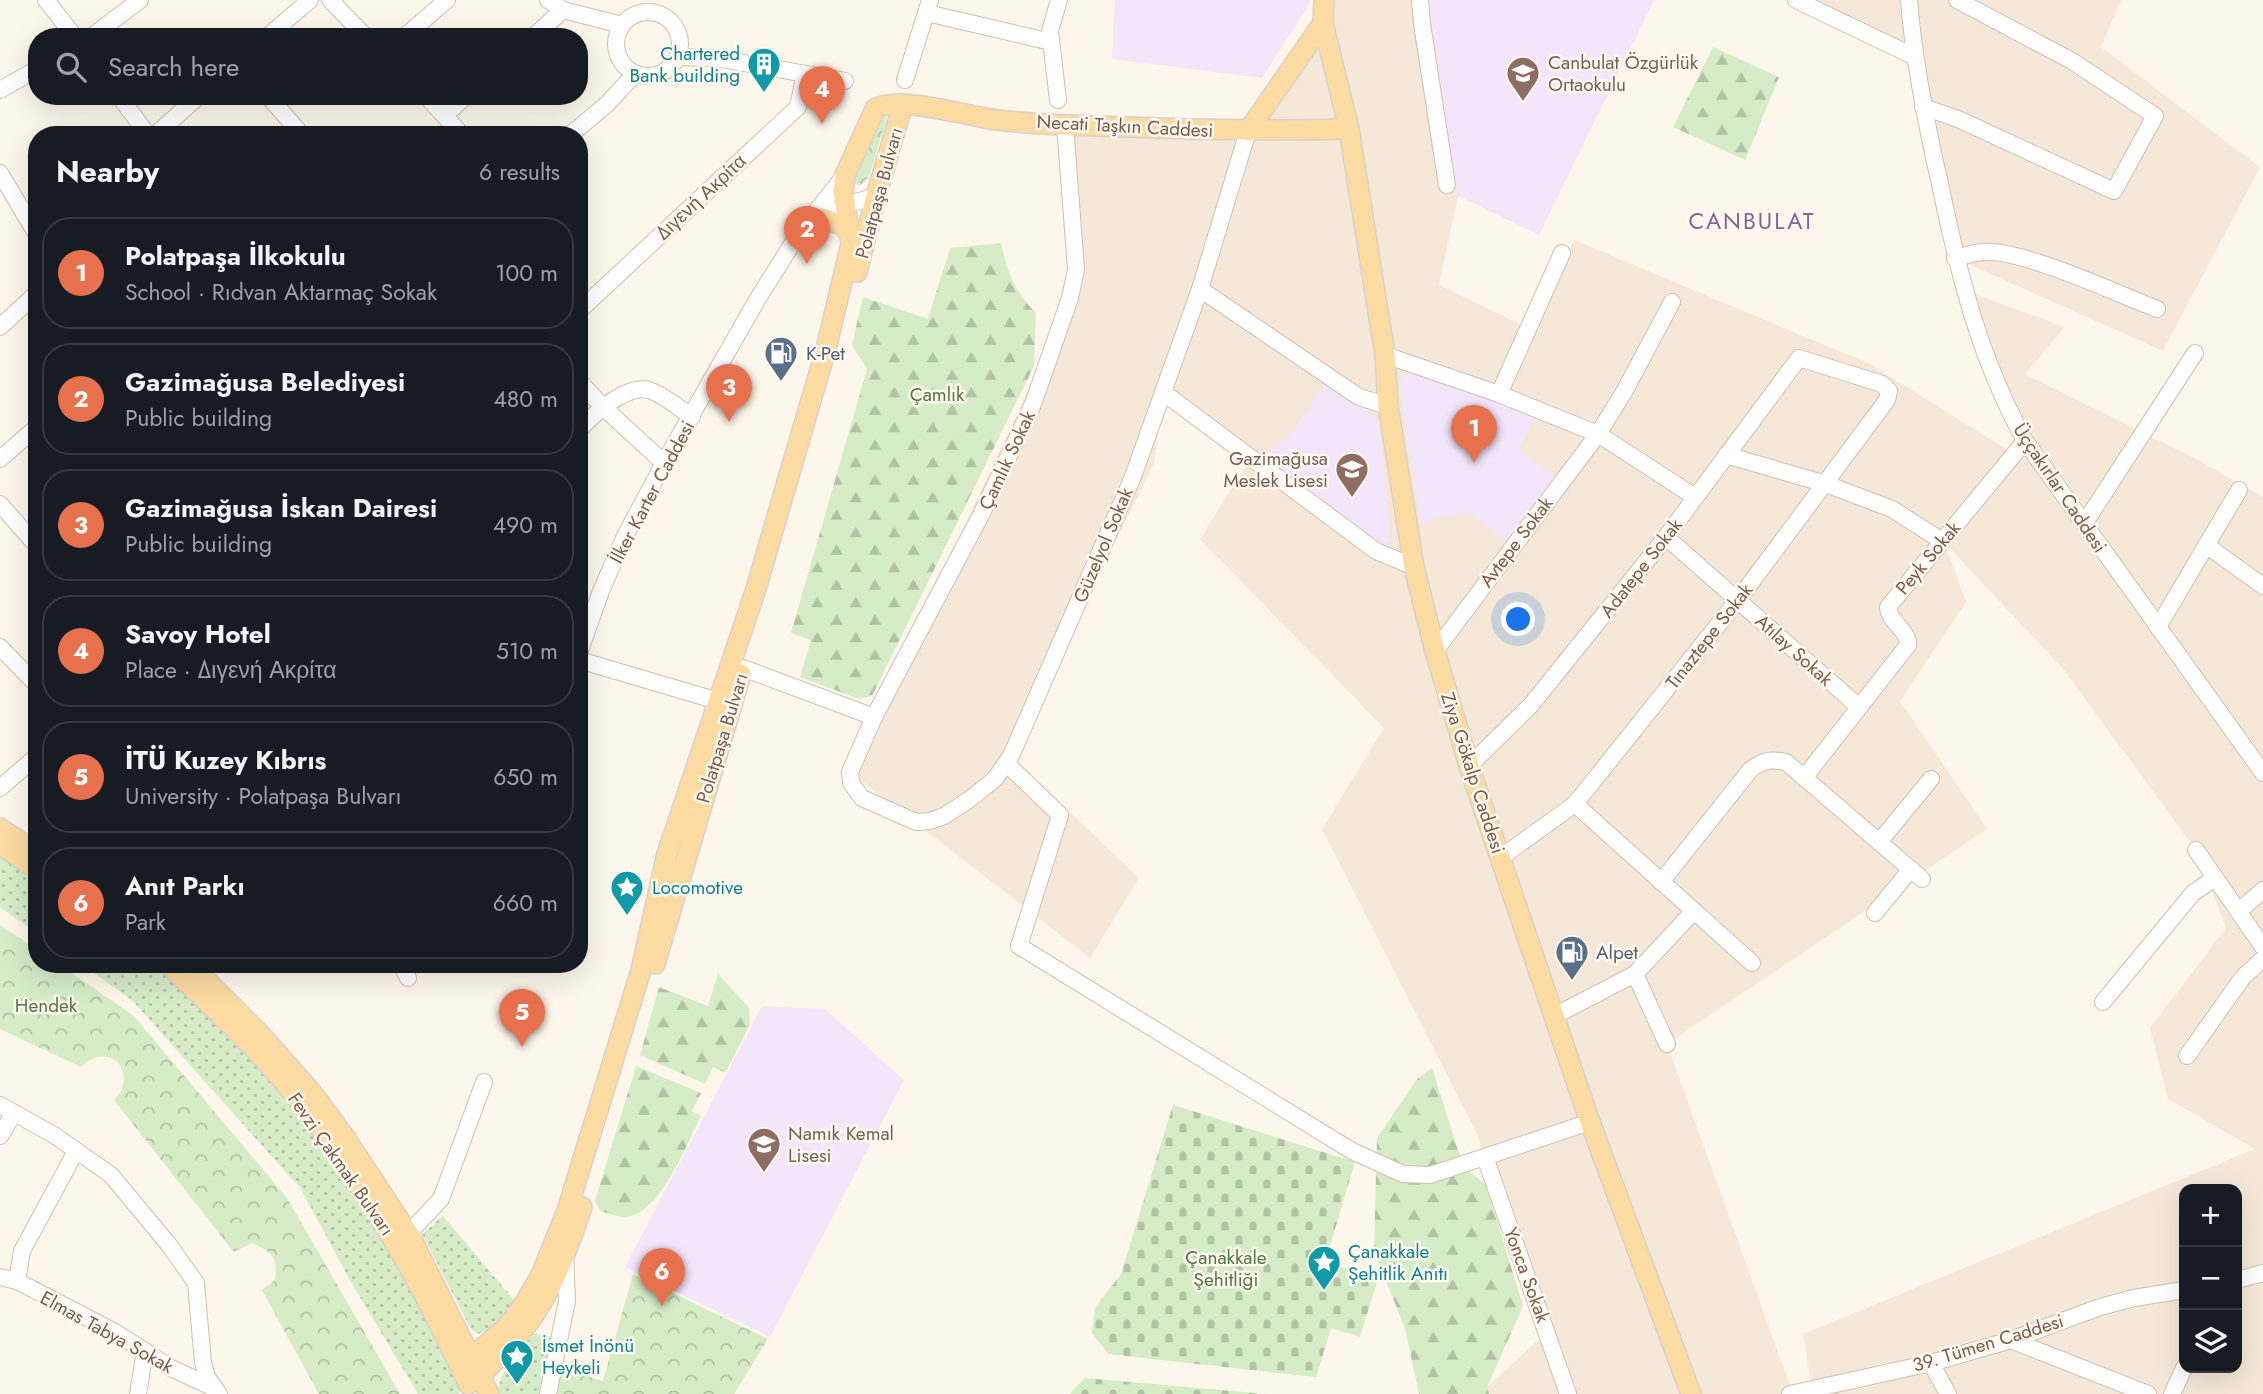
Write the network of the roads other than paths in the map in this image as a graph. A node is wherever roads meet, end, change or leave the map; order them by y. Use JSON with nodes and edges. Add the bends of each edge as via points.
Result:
{"nodes":[{"id":1,"x":46,"y":0,"type":"edge"},
{"id":2,"x":139,"y":0,"type":"edge"},
{"id":3,"x":310,"y":0,"type":"edge"},
{"id":4,"x":330,"y":0,"type":"edge"},
{"id":5,"x":447,"y":0,"type":"edge"},
{"id":6,"x":548,"y":0,"type":"edge"},
{"id":7,"x":660,"y":0,"type":"edge"},
{"id":8,"x":1059,"y":0,"type":"edge"},
{"id":9,"x":1324,"y":0,"type":"edge"},
{"id":10,"x":1420,"y":0,"type":"edge"},
{"id":11,"x":1796,"y":0,"type":"edge"},
{"id":12,"x":1909,"y":0,"type":"edge"},
{"id":13,"x":1957,"y":0,"type":"edge"},
{"id":14,"x":646,"y":6,"type":"edge"},
{"id":15,"x":929,"y":7,"type":"edge"},
{"id":16,"x":563,"y":10,"type":"junction"},
{"id":17,"x":667,"y":18,"type":"junction"},
{"id":18,"x":1323,"y":23,"type":"junction"},
{"id":19,"x":622,"y":25,"type":"junction"},
{"id":20,"x":68,"y":28,"type":"edge"},
{"id":21,"x":103,"y":28,"type":"edge"},
{"id":22,"x":277,"y":28,"type":"edge"},
{"id":23,"x":357,"y":28,"type":"edge"},
{"id":24,"x":414,"y":28,"type":"edge"},
{"id":25,"x":543,"y":28,"type":"edge"},
{"id":26,"x":1051,"y":42,"type":"junction"},
{"id":27,"x":1913,"y":56,"type":"junction"},
{"id":28,"x":678,"y":57,"type":"junction"},
{"id":29,"x":28,"y":74,"type":"edge"},
{"id":30,"x":635,"y":74,"type":"junction"},
{"id":31,"x":805,"y":74,"type":"junction"},
{"id":32,"x":905,"y":80,"type":"dead end"},
{"id":33,"x":845,"y":81,"type":"dead end"},
{"id":34,"x":0,"y":90,"type":"edge"},
{"id":35,"x":1058,"y":100,"type":"dead end"},
{"id":36,"x":903,"y":104,"type":"junction"},
{"id":37,"x":126,"y":105,"type":"edge"},
{"id":38,"x":189,"y":105,"type":"edge"},
{"id":39,"x":276,"y":105,"type":"edge"},
{"id":40,"x":435,"y":105,"type":"edge"},
{"id":41,"x":456,"y":105,"type":"edge"},
{"id":42,"x":1923,"y":107,"type":"junction"},
{"id":43,"x":445,"y":115,"type":"junction"},
{"id":44,"x":1065,"y":125,"type":"junction"},
{"id":45,"x":141,"y":126,"type":"edge"},
{"id":46,"x":165,"y":126,"type":"edge"},
{"id":47,"x":294,"y":126,"type":"edge"},
{"id":48,"x":455,"y":126,"type":"edge"},
{"id":49,"x":581,"y":126,"type":"edge"},
{"id":50,"x":1349,"y":129,"type":"junction"},
{"id":51,"x":1248,"y":131,"type":"junction"},
{"id":52,"x":0,"y":173,"type":"edge"},
{"id":53,"x":845,"y":175,"type":"junction"},
{"id":54,"x":1447,"y":185,"type":"dead end"},
{"id":55,"x":876,"y":196,"type":"junction"},
{"id":56,"x":846,"y":205,"type":"junction"},
{"id":57,"x":28,"y":218,"type":"edge"},
{"id":58,"x":822,"y":218,"type":"junction"},
{"id":59,"x":801,"y":230,"type":"junction"},
{"id":60,"x":849,"y":233,"type":"junction"},
{"id":61,"x":1562,"y":253,"type":"dead end"},
{"id":62,"x":1955,"y":258,"type":"junction"},
{"id":63,"x":1200,"y":289,"type":"junction"},
{"id":64,"x":28,"y":301,"type":"edge"},
{"id":65,"x":1672,"y":302,"type":"dead end"},
{"id":66,"x":588,"y":303,"type":"edge"},
{"id":67,"x":2157,"y":309,"type":"dead end"},
{"id":68,"x":0,"y":327,"type":"edge"},
{"id":69,"x":2195,"y":353,"type":"dead end"},
{"id":70,"x":1385,"y":355,"type":"junction"},
{"id":71,"x":588,"y":391,"type":"edge"},
{"id":72,"x":1889,"y":391,"type":"joint"},
{"id":73,"x":1164,"y":393,"type":"junction"},
{"id":74,"x":1499,"y":394,"type":"junction"},
{"id":75,"x":1388,"y":406,"type":"junction"},
{"id":76,"x":603,"y":407,"type":"junction"},
{"id":77,"x":692,"y":416,"type":"junction"},
{"id":78,"x":588,"y":421,"type":"edge"},
{"id":79,"x":1598,"y":434,"type":"junction"},
{"id":80,"x":28,"y":435,"type":"edge"},
{"id":81,"x":2025,"y":441,"type":"junction"},
{"id":82,"x":1726,"y":455,"type":"junction"},
{"id":83,"x":0,"y":459,"type":"edge"},
{"id":84,"x":664,"y":463,"type":"junction"},
{"id":85,"x":1826,"y":484,"type":"junction"},
{"id":86,"x":2239,"y":490,"type":"dead end"},
{"id":87,"x":1695,"y":497,"type":"junction"},
{"id":88,"x":0,"y":503,"type":"edge"},
{"id":89,"x":2084,"y":524,"type":"junction"},
{"id":90,"x":28,"y":536,"type":"edge"},
{"id":91,"x":1666,"y":537,"type":"junction"},
{"id":92,"x":1942,"y":541,"type":"junction"},
{"id":93,"x":2206,"y":545,"type":"junction"},
{"id":94,"x":1414,"y":567,"type":"junction"},
{"id":95,"x":2263,"y":586,"type":"edge"},
{"id":96,"x":1738,"y":600,"type":"junction"},
{"id":97,"x":2158,"y":627,"type":"junction"},
{"id":98,"x":588,"y":628,"type":"edge"},
{"id":99,"x":0,"y":647,"type":"edge"},
{"id":100,"x":1434,"y":651,"type":"junction"},
{"id":101,"x":588,"y":663,"type":"edge"},
{"id":102,"x":743,"y":668,"type":"junction"},
{"id":103,"x":28,"y":676,"type":"edge"},
{"id":104,"x":718,"y":701,"type":"junction"},
{"id":105,"x":1858,"y":707,"type":"junction"},
{"id":106,"x":874,"y":717,"type":"junction"},
{"id":107,"x":1006,"y":763,"type":"junction"},
{"id":108,"x":28,"y":764,"type":"edge"},
{"id":109,"x":1469,"y":766,"type":"junction"},
{"id":110,"x":2262,"y":770,"type":"edge"},
{"id":111,"x":850,"y":772,"type":"joint"},
{"id":112,"x":1804,"y":778,"type":"junction"},
{"id":113,"x":1931,"y":779,"type":"dead end"},
{"id":114,"x":0,"y":787,"type":"edge"},
{"id":115,"x":1575,"y":804,"type":"junction"},
{"id":116,"x":0,"y":828,"type":"edge"},
{"id":117,"x":1879,"y":842,"type":"junction"},
{"id":118,"x":0,"y":844,"type":"edge"},
{"id":119,"x":28,"y":847,"type":"edge"},
{"id":120,"x":2196,"y":850,"type":"dead end"},
{"id":121,"x":1500,"y":858,"type":"junction"},
{"id":122,"x":28,"y":864,"type":"edge"},
{"id":123,"x":2215,"y":878,"type":"junction"},
{"id":124,"x":1661,"y":882,"type":"junction"},
{"id":125,"x":2263,"y":890,"type":"edge"},
{"id":126,"x":1694,"y":911,"type":"junction"},
{"id":127,"x":2239,"y":911,"type":"junction"},
{"id":128,"x":1875,"y":913,"type":"dead end"},
{"id":129,"x":2263,"y":947,"type":"edge"},
{"id":130,"x":2263,"y":959,"type":"edge"},
{"id":131,"x":1752,"y":963,"type":"dead end"},
{"id":132,"x":646,"y":972,"type":"junction"},
{"id":133,"x":177,"y":973,"type":"edge"},
{"id":134,"x":199,"y":973,"type":"edge"},
{"id":135,"x":1635,"y":974,"type":"junction"},
{"id":136,"x":2103,"y":1002,"type":"dead end"},
{"id":137,"x":1556,"y":1015,"type":"junction"},
{"id":138,"x":1667,"y":1044,"type":"dead end"},
{"id":139,"x":2187,"y":1056,"type":"dead end"},
{"id":140,"x":484,"y":1082,"type":"dead end"},
{"id":141,"x":7,"y":1109,"type":"edge"},
{"id":142,"x":1590,"y":1122,"type":"junction"},
{"id":143,"x":0,"y":1136,"type":"edge"},
{"id":144,"x":76,"y":1151,"type":"junction"},
{"id":145,"x":1485,"y":1157,"type":"junction"},
{"id":146,"x":408,"y":1234,"type":"junction"},
{"id":147,"x":565,"y":1255,"type":"junction"},
{"id":148,"x":2263,"y":1273,"type":"edge"},
{"id":149,"x":0,"y":1277,"type":"edge"},
{"id":150,"x":2242,"y":1279,"type":"edge"},
{"id":151,"x":17,"y":1281,"type":"junction"},
{"id":152,"x":2179,"y":1291,"type":"edge"},
{"id":153,"x":2011,"y":1340,"type":"junction"},
{"id":154,"x":145,"y":1351,"type":"junction"},
{"id":155,"x":1931,"y":1363,"type":"junction"},
{"id":156,"x":2182,"y":1373,"type":"edge"},
{"id":157,"x":471,"y":1375,"type":"edge"},
{"id":158,"x":215,"y":1392,"type":"edge"},
{"id":159,"x":138,"y":1394,"type":"edge"},
{"id":160,"x":489,"y":1394,"type":"edge"},
{"id":161,"x":548,"y":1394,"type":"edge"},
{"id":162,"x":1568,"y":1394,"type":"edge"},
{"id":163,"x":1691,"y":1394,"type":"edge"},
{"id":164,"x":1792,"y":1394,"type":"edge"},
{"id":165,"x":1948,"y":1394,"type":"edge"},
{"id":166,"x":2148,"y":1394,"type":"edge"},
{"id":167,"x":2172,"y":1394,"type":"edge"}],
"edges":[{"from":1,"to":20,"type":"street"},
{"from":2,"to":21,"type":"street"},
{"from":3,"to":22,"type":"street"},
{"from":4,"to":23,"type":"street"},
{"from":5,"to":24,"type":"street"},
{"from":6,"to":16,"type":"street"},
{"from":7,"to":17,"type":"street"},
{"from":8,"to":26,"type":"street"},
{"from":9,"to":18,"type":"main road","name":"Ziya Gökalp Caddesi"},
{"from":10,"to":54,"type":"street"},
{"from":11,"to":27,"type":"street"},
{"from":12,"to":27,"type":"street","name":"Üççakırlar Caddesi"},
{"from":13,"to":42,"type":"street","via":[[2072,61],[2155,116],[2114,191]]},
{"from":14,"to":17,"type":"street"},
{"from":14,"to":19,"type":"street"},
{"from":15,"to":26,"type":"street"},
{"from":15,"to":32,"type":"street"},
{"from":16,"to":19,"type":"street"},
{"from":16,"to":25,"type":"street"},
{"from":17,"to":28,"type":"street","via":[[680,36]]},
{"from":18,"to":50,"type":"main road","name":"Ziya Gökalp Caddesi"},
{"from":18,"to":51,"type":"main road"},
{"from":19,"to":30,"type":"street","via":[[618,57]]},
{"from":26,"to":35,"type":"street"},
{"from":27,"to":42,"type":"street","name":"Üççakırlar Caddesi"},
{"from":28,"to":30,"type":"street","via":[[660,75]]},
{"from":28,"to":31,"type":"street","via":[[716,58]]},
{"from":29,"to":34,"type":"street"},
{"from":30,"to":49,"type":"street"},
{"from":31,"to":33,"type":"street"},
{"from":31,"to":66,"type":"street","name":"Διγενή Ακρίτα","via":[[798,107]]},
{"from":36,"to":44,"type":"main road","name":"Necati Taşkın Caddesi","via":[[990,119]]},
{"from":36,"to":53,"type":"main road","name":"Polatpaşa Bulvarı","via":[[888,103],[875,109]]},
{"from":36,"to":55,"type":"main road","name":"Polatpaşa Bulvarı"},
{"from":37,"to":45,"type":"street"},
{"from":38,"to":46,"type":"street"},
{"from":39,"to":47,"type":"street"},
{"from":40,"to":43,"type":"street"},
{"from":41,"to":43,"type":"street"},
{"from":42,"to":62,"type":"street","name":"Üççakırlar Caddesi"},
{"from":43,"to":48,"type":"street"},
{"from":44,"to":51,"type":"main road","name":"Necati Taşkın Caddesi"},
{"from":44,"to":106,"type":"street","name":"Çamlık Sokak","via":[[1076,269],[1070,298],[1033,404],[982,513]]},
{"from":50,"to":51,"type":"main road","name":"Necati Taşkın Caddesi"},
{"from":50,"to":70,"type":"main road","name":"Ziya Gökalp Caddesi"},
{"from":51,"to":63,"type":"street","name":"Güzelyol Sokak"},
{"from":52,"to":57,"type":"street"},
{"from":53,"to":56,"type":"main road","name":"Polatpaşa Bulvarı"},
{"from":53,"to":59,"type":"street","name":"İlker Karter Caddesi"},
{"from":55,"to":56,"type":"street","name":"İlker Karter Caddesi"},
{"from":55,"to":102,"type":"main road","name":"Polatpaşa Bulvarı","via":[[837,353]]},
{"from":56,"to":58,"type":"street","name":"İlker Karter Caddesi"},
{"from":56,"to":60,"type":"main road","name":"Polatpaşa Bulvarı"},
{"from":58,"to":59,"type":"street","name":"İlker Karter Caddesi"},
{"from":58,"to":60,"type":"main road","via":[[842,225]]},
{"from":59,"to":77,"type":"street","name":"İlker Karter Caddesi"},
{"from":60,"to":104,"type":"main road","name":"Polatpaşa Bulvarı","via":[[826,349]]},
{"from":61,"to":74,"type":"street"},
{"from":62,"to":67,"type":"street","via":[[1984,252],[2011,256]]},
{"from":62,"to":81,"type":"street","name":"Üççakırlar Caddesi","via":[[1989,368]]},
{"from":63,"to":73,"type":"street","name":"Güzelyol Sokak"},
{"from":63,"to":75,"type":"street","via":[[1359,397]]},
{"from":64,"to":68,"type":"street"},
{"from":65,"to":79,"type":"street","name":"Avtepe Sokak"},
{"from":69,"to":89,"type":"street"},
{"from":70,"to":74,"type":"street"},
{"from":70,"to":75,"type":"main road","name":"Ziya Gökalp Caddesi"},
{"from":71,"to":76,"type":"street"},
{"from":72,"to":82,"type":"street","name":"Adatepe Sokak","via":[[1882,384],[1799,358]]},
{"from":72,"to":85,"type":"street","name":"Tınaztepe Sokak"},
{"from":73,"to":94,"type":"street","via":[[1376,551]]},
{"from":73,"to":107,"type":"street","name":"Güzelyol Sokak","via":[[1084,592]]},
{"from":74,"to":79,"type":"street"},
{"from":75,"to":94,"type":"main road","name":"Ziya Gökalp Caddesi"},
{"from":76,"to":77,"type":"street","via":[[646,389]]},
{"from":76,"to":78,"type":"street"},
{"from":76,"to":84,"type":"street"},
{"from":77,"to":84,"type":"street","name":"İlker Karter Caddesi"},
{"from":79,"to":87,"type":"street"},
{"from":79,"to":100,"type":"street","name":"Avtepe Sokak"},
{"from":80,"to":83,"type":"street"},
{"from":81,"to":89,"type":"street","name":"Üççakırlar Caddesi"},
{"from":81,"to":92,"type":"street","name":"Peyk Sokak"},
{"from":82,"to":85,"type":"street"},
{"from":82,"to":87,"type":"street","name":"Adatepe Sokak"},
{"from":84,"to":98,"type":"street","name":"İlker Karter Caddesi","via":[[625,536]]},
{"from":85,"to":92,"type":"street","via":[[1892,509]]},
{"from":85,"to":96,"type":"street","name":"Tınaztepe Sokak"},
{"from":86,"to":93,"type":"street"},
{"from":87,"to":91,"type":"street","name":"Adatepe Sokak"},
{"from":88,"to":90,"type":"street"},
{"from":89,"to":97,"type":"street","name":"Üççakırlar Caddesi"},
{"from":91,"to":96,"type":"street","name":"Atılay Sokak"},
{"from":91,"to":109,"type":"street","name":"Adatepe Sokak","via":[[1531,705]]},
{"from":92,"to":105,"type":"street","name":"Peyk Sokak","via":[[1888,607],[1888,615],[1908,637],[1908,645]]},
{"from":93,"to":95,"type":"street"},
{"from":93,"to":97,"type":"street"},
{"from":94,"to":100,"type":"main road","name":"Ziya Gökalp Caddesi"},
{"from":96,"to":105,"type":"street","name":"Atılay Sokak"},
{"from":96,"to":115,"type":"street","name":"Tınaztepe Sokak"},
{"from":97,"to":110,"type":"street","name":"Üççakırlar Caddesi"},
{"from":99,"to":103,"type":"street"},
{"from":100,"to":109,"type":"main road","name":"Ziya Gökalp Caddesi"},
{"from":101,"to":104,"type":"street"},
{"from":102,"to":106,"type":"street"},
{"from":102,"to":132,"type":"main road","name":"Polatpaşa Bulvarı"},
{"from":104,"to":132,"type":"main road","name":"Polatpaşa Bulvarı","via":[[667,854]]},
{"from":105,"to":112,"type":"street","name":"Peyk Sokak"},
{"from":106,"to":111,"type":"street","name":"Çamlık Sokak"},
{"from":107,"to":111,"type":"street","name":"Güzelyol Sokak","via":[[995,779],[970,799],[944,816],[916,822],[862,798],[851,783]]},
{"from":107,"to":145,"type":"street","via":[[1060,815],[1019,946],[1352,1151],[1403,1174],[1430,1175]]},
{"from":108,"to":114,"type":"street"},
{"from":109,"to":121,"type":"main road","name":"Ziya Gökalp Caddesi"},
{"from":112,"to":117,"type":"street"},
{"from":112,"to":124,"type":"street","via":[[1786,762],[1761,762],[1751,769]]},
{"from":113,"to":117,"type":"street"},
{"from":115,"to":121,"type":"street","name":"Tınaztepe Sokak"},
{"from":115,"to":124,"type":"street"},
{"from":116,"to":119,"type":"main road"},
{"from":117,"to":128,"type":"street","via":[[1916,874]]},
{"from":118,"to":122,"type":"main road"},
{"from":120,"to":123,"type":"street"},
{"from":121,"to":137,"type":"main road","name":"Ziya Gökalp Caddesi"},
{"from":123,"to":127,"type":"street"},
{"from":123,"to":136,"type":"street","via":[[2193,893]]},
{"from":124,"to":126,"type":"street"},
{"from":125,"to":127,"type":"street"},
{"from":126,"to":131,"type":"street"},
{"from":126,"to":135,"type":"street"},
{"from":127,"to":129,"type":"street"},
{"from":130,"to":139,"type":"street","via":[[2243,977]]},
{"from":132,"to":147,"type":"main road","name":"Polatpaşa Bulvarı","via":[[603,1140]]},
{"from":132,"to":157,"type":"main road","name":"Polatpaşa Bulvarı","via":[[567,1211],[541,1275]]},
{"from":133,"to":157,"type":"main road","name":"Fevzi Çakmak Bulvarı","via":[[252,1046],[304,1106],[358,1183]]},
{"from":134,"to":146,"type":"main road","name":"Fevzi Çakmak Bulvarı","via":[[314,1095]]},
{"from":135,"to":137,"type":"street"},
{"from":135,"to":138,"type":"street"},
{"from":137,"to":142,"type":"main road","name":"Ziya Gökalp Caddesi"},
{"from":140,"to":146,"type":"street","via":[[442,1199]]},
{"from":141,"to":143,"type":"street"},
{"from":141,"to":144,"type":"street"},
{"from":142,"to":145,"type":"street"},
{"from":142,"to":163,"type":"main road","name":"Ziya Gökalp Caddesi"},
{"from":144,"to":151,"type":"street","via":[[22,1251]]},
{"from":144,"to":158,"type":"street","via":[[111,1175],[196,1283],[203,1363]]},
{"from":145,"to":162,"type":"street","name":"Yonca Sokak"},
{"from":146,"to":157,"type":"main road","name":"Fevzi Çakmak Bulvarı"},
{"from":147,"to":157,"type":"main road","name":"Polatpaşa Bulvarı","via":[[520,1338],[500,1359]]},
{"from":147,"to":161,"type":"street","via":[[567,1301]]},
{"from":148,"to":150,"type":"street"},
{"from":149,"to":151,"type":"street","name":"Elmas Tabya Sokak"},
{"from":151,"to":154,"type":"street","name":"Elmas Tabya Sokak"},
{"from":152,"to":153,"type":"street","name":"39. Tümen Caddesi","via":[[2100,1307]]},
{"from":153,"to":155,"type":"street","name":"39. Tümen Caddesi"},
{"from":153,"to":166,"type":"street"},
{"from":154,"to":158,"type":"street","name":"Elmas Tabya Sokak"},
{"from":154,"to":159,"type":"street"},
{"from":155,"to":164,"type":"street","name":"39. Tümen Caddesi"},
{"from":155,"to":165,"type":"street"},
{"from":156,"to":167,"type":"street"},
{"from":157,"to":160,"type":"main road","name":"Fevzi Çakmak Bulvarı"}]}
